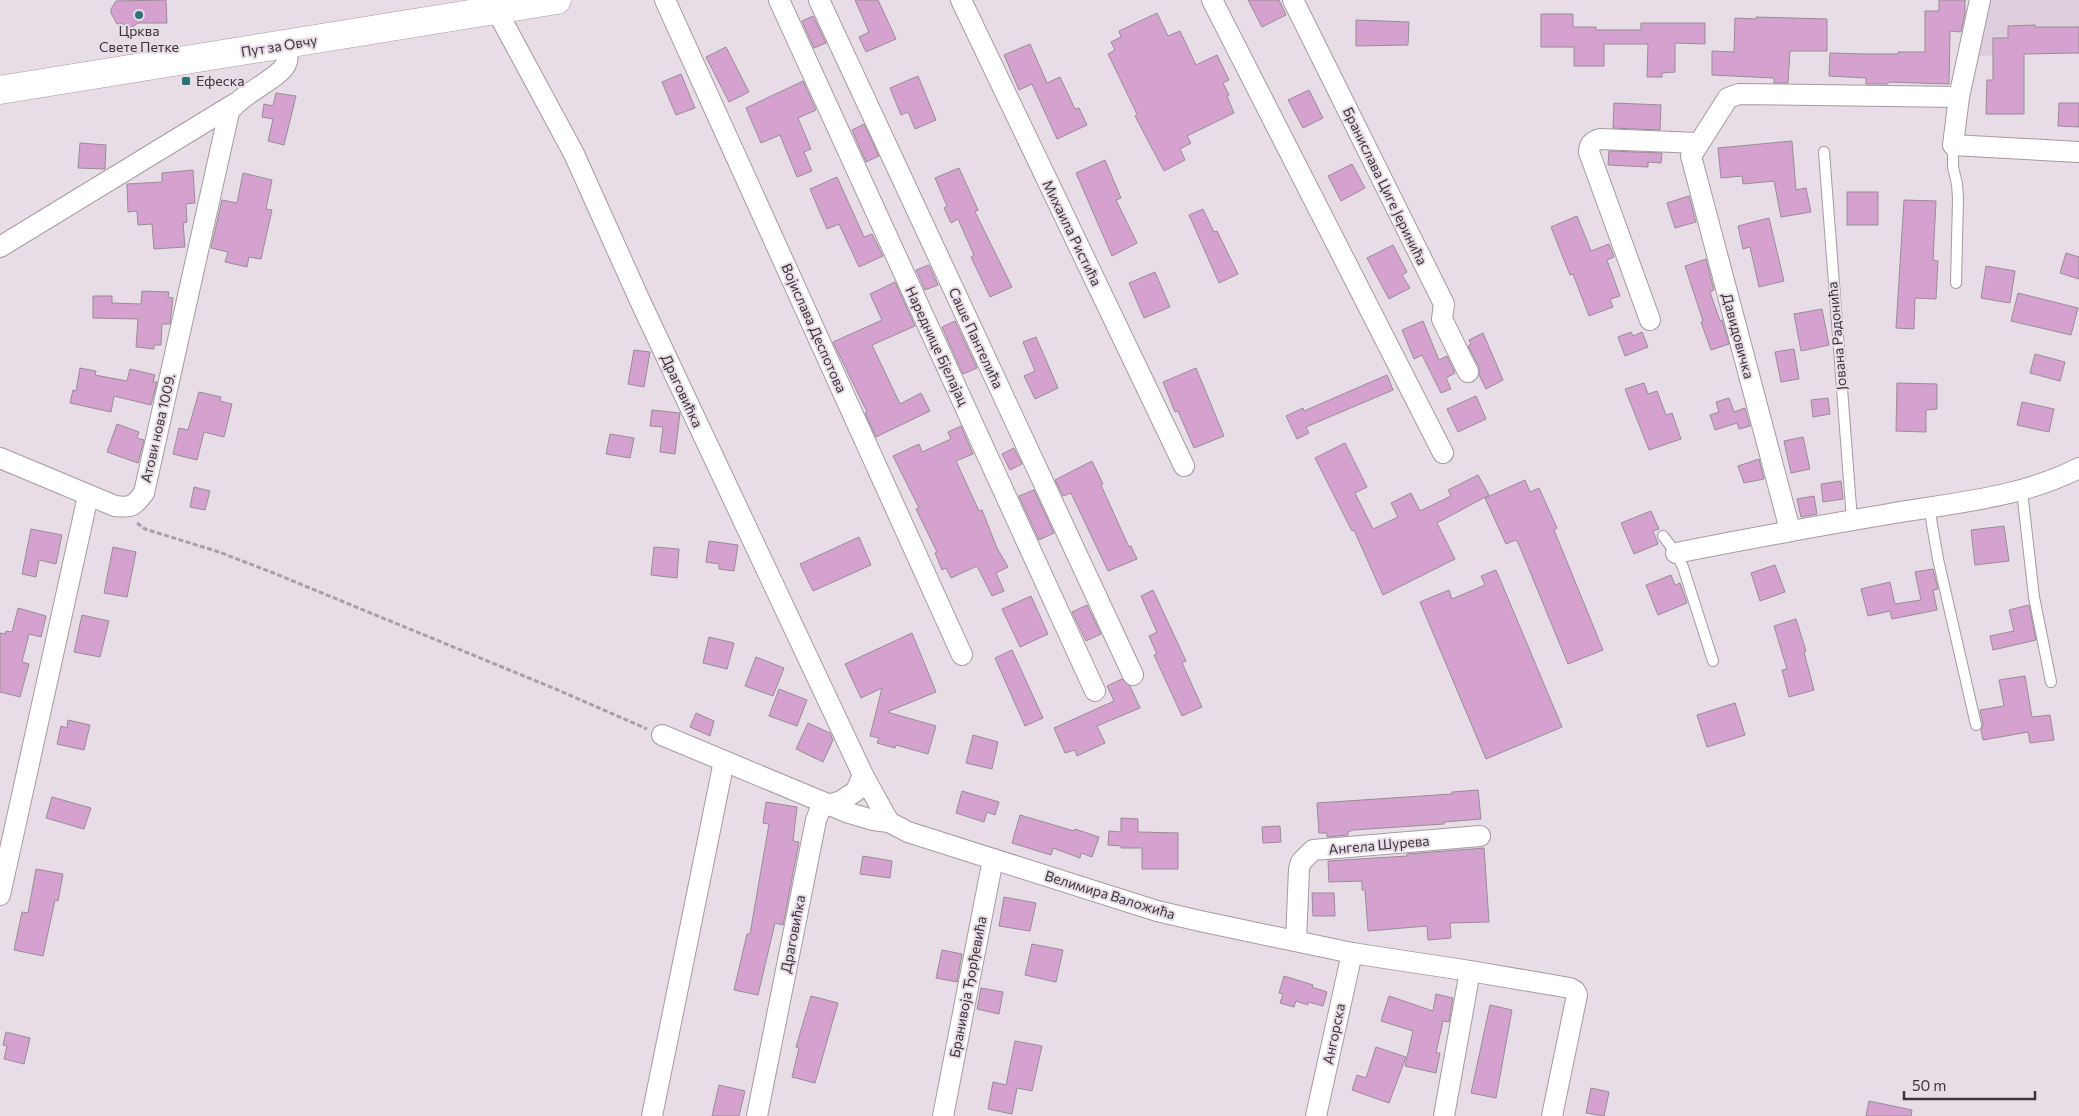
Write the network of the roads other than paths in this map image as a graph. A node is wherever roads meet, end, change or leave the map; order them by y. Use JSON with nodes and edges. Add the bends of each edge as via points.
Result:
{"nodes":[{"id":1,"x":558,"y":0,"type":"edge"},
{"id":2,"x":665,"y":0,"type":"edge"},
{"id":3,"x":779,"y":0,"type":"edge"},
{"id":4,"x":819,"y":0,"type":"edge"},
{"id":5,"x":961,"y":0,"type":"edge"},
{"id":6,"x":1212,"y":0,"type":"edge"},
{"id":7,"x":1293,"y":0,"type":"edge"},
{"id":8,"x":1980,"y":0,"type":"edge"},
{"id":9,"x":494,"y":5,"type":"edge"},
{"id":10,"x":286,"y":44,"type":"junction"},
{"id":11,"x":0,"y":90,"type":"edge"},
{"id":12,"x":1959,"y":97,"type":"junction"},
{"id":13,"x":237,"y":102,"type":"junction"},
{"id":14,"x":1698,"y":143,"type":"junction"},
{"id":15,"x":1952,"y":145,"type":"junction"},
{"id":16,"x":1824,"y":152,"type":"dead end"},
{"id":17,"x":2079,"y":152,"type":"edge"},
{"id":18,"x":0,"y":247,"type":"edge"},
{"id":19,"x":1956,"y":283,"type":"dead end"},
{"id":20,"x":1650,"y":320,"type":"dead end"},
{"id":21,"x":1468,"y":372,"type":"dead end"},
{"id":22,"x":1443,"y":453,"type":"dead end"},
{"id":23,"x":0,"y":458,"type":"edge"},
{"id":24,"x":1184,"y":466,"type":"dead end"},
{"id":25,"x":2079,"y":468,"type":"edge"},
{"id":26,"x":2022,"y":491,"type":"junction"},
{"id":27,"x":88,"y":496,"type":"junction"},
{"id":28,"x":1929,"y":507,"type":"junction"},
{"id":29,"x":1852,"y":520,"type":"junction"},
{"id":30,"x":1790,"y":530,"type":"junction"},
{"id":31,"x":1663,"y":536,"type":"dead end"},
{"id":32,"x":1676,"y":553,"type":"junction"},
{"id":33,"x":962,"y":656,"type":"dead end"},
{"id":34,"x":1713,"y":661,"type":"dead end"},
{"id":35,"x":1133,"y":675,"type":"dead end"},
{"id":36,"x":2051,"y":682,"type":"dead end"},
{"id":37,"x":1095,"y":691,"type":"dead end"},
{"id":38,"x":1976,"y":725,"type":"dead end"},
{"id":39,"x":662,"y":735,"type":"road end"},
{"id":40,"x":724,"y":761,"type":"junction"},
{"id":41,"x":863,"y":775,"type":"junction"},
{"id":42,"x":831,"y":804,"type":"junction"},
{"id":43,"x":890,"y":822,"type":"junction"},
{"id":44,"x":1480,"y":836,"type":"dead end"},
{"id":45,"x":993,"y":859,"type":"junction"},
{"id":46,"x":0,"y":895,"type":"edge"},
{"id":47,"x":1296,"y":941,"type":"junction"},
{"id":48,"x":1352,"y":953,"type":"junction"},
{"id":49,"x":1470,"y":970,"type":"junction"},
{"id":50,"x":652,"y":1116,"type":"edge"},
{"id":51,"x":757,"y":1116,"type":"edge"},
{"id":52,"x":943,"y":1116,"type":"edge"},
{"id":53,"x":1316,"y":1116,"type":"edge"},
{"id":54,"x":1444,"y":1116,"type":"edge"},
{"id":55,"x":1552,"y":1116,"type":"edge"}],
"edges":[{"from":1,"to":9,"type":"street","name":"Пут за Овчу"},
{"from":2,"to":33,"type":"street","name":"Војислава Деспотова"},
{"from":3,"to":37,"type":"street","name":"Нареднице Бјелајац"},
{"from":4,"to":35,"type":"street","name":"Саше Пантелића"},
{"from":5,"to":24,"type":"street","name":"Михаила Ристића"},
{"from":6,"to":22,"type":"street"},
{"from":7,"to":21,"type":"street","name":"Бранислава Циге Јеринића","via":[[1444,304],[1442,319]]},
{"from":8,"to":12,"type":"street"},
{"from":9,"to":10,"type":"street","name":"Пут за Овчу"},
{"from":9,"to":41,"type":"street","name":"Драговићка","via":[[574,154]]},
{"from":10,"to":11,"type":"street","name":"Пут за Овчу"},
{"from":10,"to":13,"type":"street","name":"Атови нова 1009.","via":[[288,57],[284,66]]},
{"from":12,"to":14,"type":"street","name":"Давидовичка","via":[[1739,94],[1728,98]]},
{"from":12,"to":15,"type":"street"},
{"from":13,"to":18,"type":"street"},
{"from":13,"to":27,"type":"street","name":"Атови нова 1009.","via":[[229,112],[225,126],[144,493],[128,508]]},
{"from":14,"to":20,"type":"street","via":[[1600,138],[1589,147]]},
{"from":14,"to":30,"type":"street","name":"Давидовичка","via":[[1691,161]]},
{"from":15,"to":17,"type":"street"},
{"from":15,"to":19,"type":"lane","via":[[1958,199]]},
{"from":16,"to":29,"type":"lane","name":"Јована Радонића"},
{"from":23,"to":27,"type":"street"},
{"from":25,"to":26,"type":"street"},
{"from":26,"to":28,"type":"street"},
{"from":26,"to":36,"type":"lane","via":[[2034,597]]},
{"from":27,"to":46,"type":"street"},
{"from":28,"to":29,"type":"street"},
{"from":28,"to":38,"type":"lane"},
{"from":29,"to":30,"type":"street"},
{"from":30,"to":32,"type":"street"},
{"from":31,"to":32,"type":"lane"},
{"from":32,"to":34,"type":"lane","via":[[1691,589]]},
{"from":39,"to":40,"type":"street","name":"Велимира Валожића"},
{"from":40,"to":42,"type":"street","name":"Велимира Валожића"},
{"from":40,"to":50,"type":"street"},
{"from":41,"to":42,"type":"street","name":"Драговићка","via":[[856,791],[841,802]]},
{"from":41,"to":43,"type":"street","name":"Драговићка"},
{"from":42,"to":43,"type":"street","name":"Велимира Валожића","via":[[872,820]]},
{"from":42,"to":51,"type":"street","name":"Драговићка","via":[[820,810],[816,820]]},
{"from":43,"to":45,"type":"street","name":"Велимира Валожића","via":[[908,832]]},
{"from":44,"to":47,"type":"street","name":"Ангела Шурева","via":[[1313,850],[1301,862],[1299,869]]},
{"from":45,"to":47,"type":"street","name":"Велимира Валожића","via":[[1200,922]]},
{"from":45,"to":52,"type":"street","name":"Бранивоја Ђорђевића"},
{"from":47,"to":48,"type":"street","name":"Велимира Валожића"},
{"from":48,"to":49,"type":"street","name":"Велимира Валожића"},
{"from":48,"to":53,"type":"street","name":"Ангорска"},
{"from":49,"to":54,"type":"street"},
{"from":49,"to":55,"type":"street","name":"Велимира Валожића","via":[[1575,991],[1577,995]]}]}
